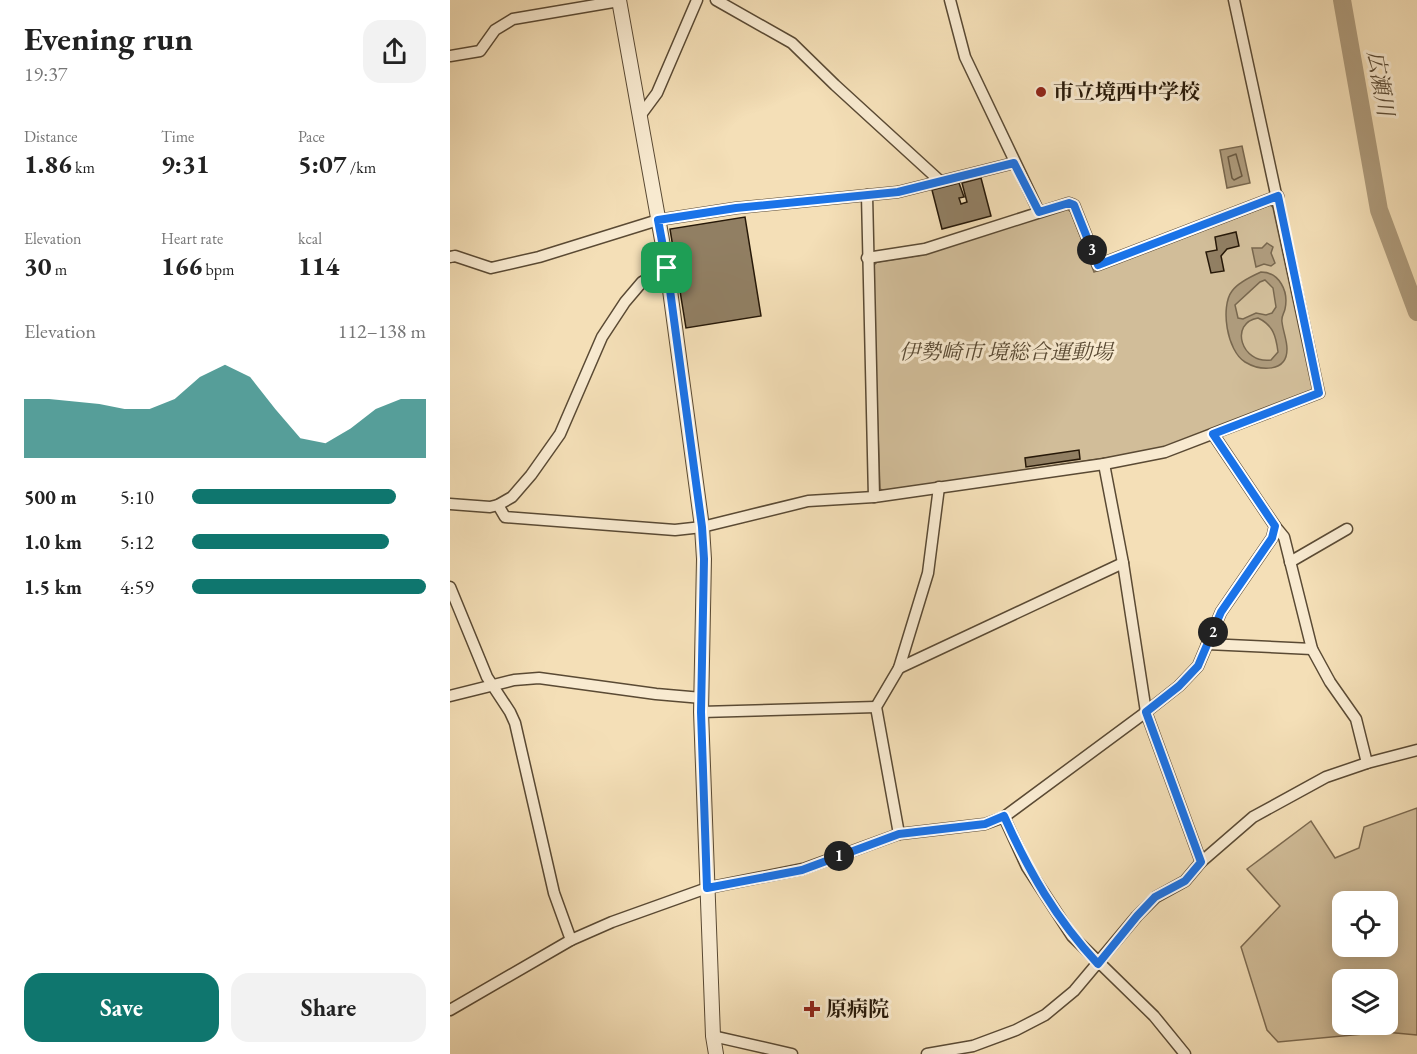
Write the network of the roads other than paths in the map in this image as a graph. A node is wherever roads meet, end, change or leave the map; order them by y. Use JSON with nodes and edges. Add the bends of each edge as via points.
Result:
{"nodes":[{"id":1,"x":697,"y":0,"type":"edge"},
{"id":2,"x":716,"y":0,"type":"edge"},
{"id":3,"x":950,"y":0,"type":"edge"},
{"id":4,"x":1234,"y":0,"type":"edge"},
{"id":5,"x":619,"y":1,"type":"edge"},
{"id":6,"x":450,"y":56,"type":"edge"},
{"id":7,"x":640,"y":116,"type":"junction"},
{"id":8,"x":1014,"y":163,"type":"junction"},
{"id":9,"x":940,"y":181,"type":"junction"},
{"id":10,"x":867,"y":195,"type":"junction"},
{"id":11,"x":1278,"y":196,"type":"junction"},
{"id":12,"x":1039,"y":212,"type":"junction"},
{"id":13,"x":658,"y":220,"type":"junction"},
{"id":14,"x":450,"y":257,"type":"edge"},
{"id":15,"x":867,"y":258,"type":"junction"},
{"id":16,"x":667,"y":268,"type":"junction"},
{"id":17,"x":1213,"y":434,"type":"junction"},
{"id":18,"x":1104,"y":464,"type":"junction"},
{"id":19,"x":939,"y":487,"type":"junction"},
{"id":20,"x":874,"y":497,"type":"junction"},
{"id":21,"x":450,"y":504,"type":"edge"},
{"id":22,"x":498,"y":505,"type":"junction"},
{"id":23,"x":1275,"y":526,"type":"junction"},
{"id":24,"x":702,"y":527,"type":"junction"},
{"id":25,"x":1347,"y":529,"type":"dead end"},
{"id":26,"x":1290,"y":562,"type":"junction"},
{"id":27,"x":1124,"y":563,"type":"junction"},
{"id":28,"x":450,"y":587,"type":"edge"},
{"id":29,"x":1207,"y":644,"type":"junction"},
{"id":30,"x":1312,"y":649,"type":"junction"},
{"id":31,"x":899,"y":668,"type":"junction"},
{"id":32,"x":492,"y":686,"type":"junction"},
{"id":33,"x":450,"y":696,"type":"edge"},
{"id":34,"x":701,"y":705,"type":"junction"},
{"id":35,"x":876,"y":707,"type":"junction"},
{"id":36,"x":1146,"y":712,"type":"junction"},
{"id":37,"x":1417,"y":750,"type":"edge"},
{"id":38,"x":1367,"y":763,"type":"junction"},
{"id":39,"x":1004,"y":816,"type":"junction"},
{"id":40,"x":899,"y":834,"type":"junction"},
{"id":41,"x":1201,"y":862,"type":"junction"},
{"id":42,"x":707,"y":888,"type":"junction"},
{"id":43,"x":571,"y":940,"type":"junction"},
{"id":44,"x":1098,"y":964,"type":"junction"},
{"id":45,"x":450,"y":1010,"type":"edge"},
{"id":46,"x":713,"y":1036,"type":"junction"},
{"id":47,"x":716,"y":1054,"type":"edge"},
{"id":48,"x":792,"y":1054,"type":"edge"},
{"id":49,"x":927,"y":1054,"type":"edge"},
{"id":50,"x":1185,"y":1054,"type":"edge"}],
"edges":[{"from":1,"to":7,"type":"street","via":[[657,93]]},
{"from":2,"to":9,"type":"street","via":[[792,43]]},
{"from":3,"to":8,"type":"street","via":[[965,57]]},
{"from":4,"to":11,"type":"street"},
{"from":5,"to":6,"type":"street","via":[[513,19],[495,30],[480,51]]},
{"from":5,"to":7,"type":"street"},
{"from":7,"to":13,"type":"street"},
{"from":8,"to":9,"type":"street"},
{"from":8,"to":12,"type":"street"},
{"from":9,"to":10,"type":"street"},
{"from":10,"to":13,"type":"street"},
{"from":10,"to":15,"type":"street"},
{"from":11,"to":12,"type":"street","via":[[1098,265],[1074,205]]},
{"from":11,"to":17,"type":"street","via":[[1319,393]]},
{"from":12,"to":15,"type":"street","via":[[925,249]]},
{"from":13,"to":14,"type":"street","via":[[491,268]]},
{"from":13,"to":16,"type":"street"},
{"from":15,"to":20,"type":"street"},
{"from":16,"to":22,"type":"street","via":[[642,282],[625,302],[602,337],[560,434],[520,488]]},
{"from":16,"to":24,"type":"street"},
{"from":17,"to":18,"type":"street","via":[[1165,452]]},
{"from":17,"to":23,"type":"street"},
{"from":18,"to":19,"type":"street"},
{"from":18,"to":27,"type":"street"},
{"from":19,"to":20,"type":"street"},
{"from":19,"to":31,"type":"street","via":[[928,573]]},
{"from":20,"to":24,"type":"street","via":[[808,501]]},
{"from":21,"to":22,"type":"street"},
{"from":22,"to":24,"type":"street","via":[[505,517],[538,521],[675,530]]},
{"from":23,"to":26,"type":"street","via":[[1284,537]]},
{"from":23,"to":29,"type":"street","via":[[1272,538],[1221,612]]},
{"from":24,"to":34,"type":"street"},
{"from":25,"to":26,"type":"street"},
{"from":26,"to":30,"type":"street"},
{"from":27,"to":31,"type":"street"},
{"from":27,"to":36,"type":"street"},
{"from":28,"to":32,"type":"street"},
{"from":29,"to":30,"type":"street"},
{"from":29,"to":36,"type":"street","via":[[1198,666]]},
{"from":30,"to":38,"type":"street","via":[[1356,719]]},
{"from":31,"to":35,"type":"street"},
{"from":32,"to":33,"type":"street"},
{"from":32,"to":34,"type":"street","via":[[539,678],[656,694]]},
{"from":32,"to":43,"type":"street","via":[[515,723],[554,893]]},
{"from":34,"to":35,"type":"street"},
{"from":34,"to":42,"type":"street"},
{"from":35,"to":40,"type":"street"},
{"from":36,"to":39,"type":"street"},
{"from":36,"to":41,"type":"street"},
{"from":37,"to":38,"type":"street"},
{"from":38,"to":41,"type":"street","via":[[1326,777],[1253,817]]},
{"from":39,"to":40,"type":"street","via":[[985,824]]},
{"from":39,"to":44,"type":"street","via":[[1027,867],[1072,936]]},
{"from":40,"to":42,"type":"street","via":[[802,870]]},
{"from":41,"to":44,"type":"street","via":[[1185,881],[1155,897]]},
{"from":42,"to":43,"type":"street"},
{"from":42,"to":46,"type":"street"},
{"from":43,"to":45,"type":"street"},
{"from":44,"to":49,"type":"street","via":[[1045,1015],[973,1046]]},
{"from":44,"to":50,"type":"street","via":[[1154,1016]]},
{"from":46,"to":47,"type":"street"},
{"from":46,"to":48,"type":"street"}]}
